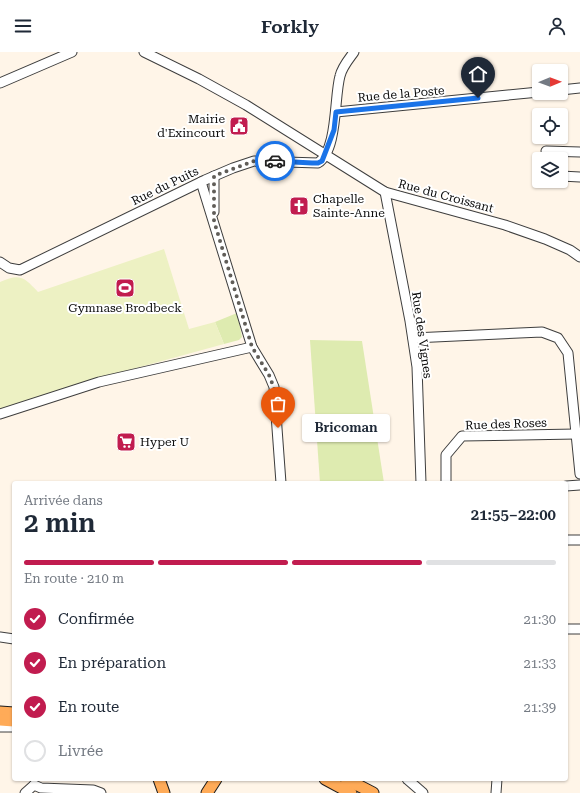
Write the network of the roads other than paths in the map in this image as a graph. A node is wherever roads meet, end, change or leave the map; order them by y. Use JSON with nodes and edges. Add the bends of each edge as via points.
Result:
{"nodes":[{"id":1,"x":72,"y":52,"type":"edge"},
{"id":2,"x":144,"y":52,"type":"edge"},
{"id":3,"x":354,"y":52,"type":"edge"},
{"id":4,"x":0,"y":83,"type":"edge"},
{"id":5,"x":580,"y":88,"type":"edge"},
{"id":6,"x":568,"y":89,"type":"edge"},
{"id":7,"x":532,"y":93,"type":"edge"},
{"id":8,"x":336,"y":112,"type":"junction"},
{"id":9,"x":546,"y":151,"type":"dead end"},
{"id":10,"x":580,"y":152,"type":"edge"},
{"id":11,"x":325,"y":154,"type":"junction"},
{"id":12,"x":214,"y":176,"type":"junction"},
{"id":13,"x":568,"y":176,"type":"edge"},
{"id":14,"x":580,"y":177,"type":"edge"},
{"id":15,"x":201,"y":182,"type":"junction"},
{"id":16,"x":385,"y":192,"type":"junction"},
{"id":17,"x":214,"y":221,"type":"junction"},
{"id":18,"x":580,"y":257,"type":"edge"},
{"id":19,"x":0,"y":262,"type":"edge"},
{"id":20,"x":413,"y":338,"type":"junction"},
{"id":21,"x":252,"y":347,"type":"junction"},
{"id":22,"x":0,"y":414,"type":"edge"},
{"id":23,"x":576,"y":434,"type":"junction"},
{"id":24,"x":580,"y":474,"type":"edge"},
{"id":25,"x":281,"y":481,"type":"edge"},
{"id":26,"x":421,"y":481,"type":"edge"},
{"id":27,"x":446,"y":481,"type":"edge"},
{"id":28,"x":580,"y":485,"type":"edge"},
{"id":29,"x":568,"y":486,"type":"edge"},
{"id":30,"x":568,"y":540,"type":"edge"},
{"id":31,"x":580,"y":540,"type":"edge"},
{"id":32,"x":568,"y":629,"type":"edge"},
{"id":33,"x":580,"y":629,"type":"edge"},
{"id":34,"x":0,"y":637,"type":"edge"},
{"id":35,"x":12,"y":638,"type":"edge"},
{"id":36,"x":0,"y":712,"type":"edge"},
{"id":37,"x":12,"y":713,"type":"edge"},
{"id":38,"x":0,"y":720,"type":"edge"},
{"id":39,"x":12,"y":721,"type":"edge"},
{"id":40,"x":0,"y":727,"type":"edge"},
{"id":41,"x":12,"y":727,"type":"edge"},
{"id":42,"x":160,"y":781,"type":"edge"},
{"id":43,"x":211,"y":781,"type":"edge"},
{"id":44,"x":215,"y":781,"type":"edge"},
{"id":45,"x":409,"y":781,"type":"edge"},
{"id":46,"x":497,"y":781,"type":"edge"},
{"id":47,"x":34,"y":782,"type":"edge"},
{"id":48,"x":341,"y":782,"type":"edge"},
{"id":49,"x":208,"y":792,"type":"edge"},
{"id":50,"x":26,"y":793,"type":"edge"},
{"id":51,"x":101,"y":793,"type":"edge"},
{"id":52,"x":164,"y":793,"type":"edge"},
{"id":53,"x":351,"y":793,"type":"edge"},
{"id":54,"x":373,"y":793,"type":"edge"},
{"id":55,"x":423,"y":793,"type":"edge"},
{"id":56,"x":496,"y":793,"type":"edge"}],
"edges":[{"from":1,"to":4,"type":"street"},
{"from":2,"to":11,"type":"street","name":"Rue du Croissant","via":[[246,105]]},
{"from":3,"to":8,"type":"street","via":[[340,74]]},
{"from":5,"to":6,"type":"street"},
{"from":7,"to":8,"type":"street","name":"Rue de la Poste"},
{"from":8,"to":11,"type":"street","via":[[334,130]]},
{"from":9,"to":10,"type":"street"},
{"from":11,"to":12,"type":"street","name":"Rue du Puits","via":[[318,163],[254,161]]},
{"from":11,"to":16,"type":"street","name":"Rue du Croissant"},
{"from":12,"to":15,"type":"street","name":"Rue du Puits"},
{"from":12,"to":17,"type":"street"},
{"from":13,"to":14,"type":"street"},
{"from":15,"to":17,"type":"street"},
{"from":15,"to":19,"type":"street","name":"Rue du Puits","via":[[20,270],[9,268]]},
{"from":16,"to":18,"type":"street","name":"Rue du Croissant","via":[[504,225],[545,239]]},
{"from":16,"to":20,"type":"street","name":"Rue des Vignes"},
{"from":17,"to":21,"type":"street"},
{"from":20,"to":23,"type":"street","via":[[542,332],[558,338],[568,353]]},
{"from":20,"to":26,"type":"street","name":"Rue des Vignes","via":[[417,367]]},
{"from":21,"to":22,"type":"street","via":[[99,382]]},
{"from":21,"to":25,"type":"street","via":[[274,388]]},
{"from":23,"to":24,"type":"street"},
{"from":23,"to":27,"type":"street","name":"Rue des Roses","via":[[462,436],[446,455]]},
{"from":28,"to":29,"type":"street"},
{"from":30,"to":31,"type":"street"},
{"from":32,"to":33,"type":"street"},
{"from":34,"to":35,"type":"street"},
{"from":36,"to":37,"type":"main road"},
{"from":38,"to":39,"type":"main road"},
{"from":40,"to":41,"type":"street"},
{"from":42,"to":52,"type":"main road"},
{"from":43,"to":49,"type":"main road"},
{"from":44,"to":49,"type":"main road"},
{"from":45,"to":55,"type":"street"},
{"from":46,"to":56,"type":"street"},
{"from":47,"to":50,"type":"street"},
{"from":47,"to":51,"type":"street","via":[[41,788],[93,790]]},
{"from":48,"to":53,"type":"main road"},
{"from":48,"to":54,"type":"main road"}]}
